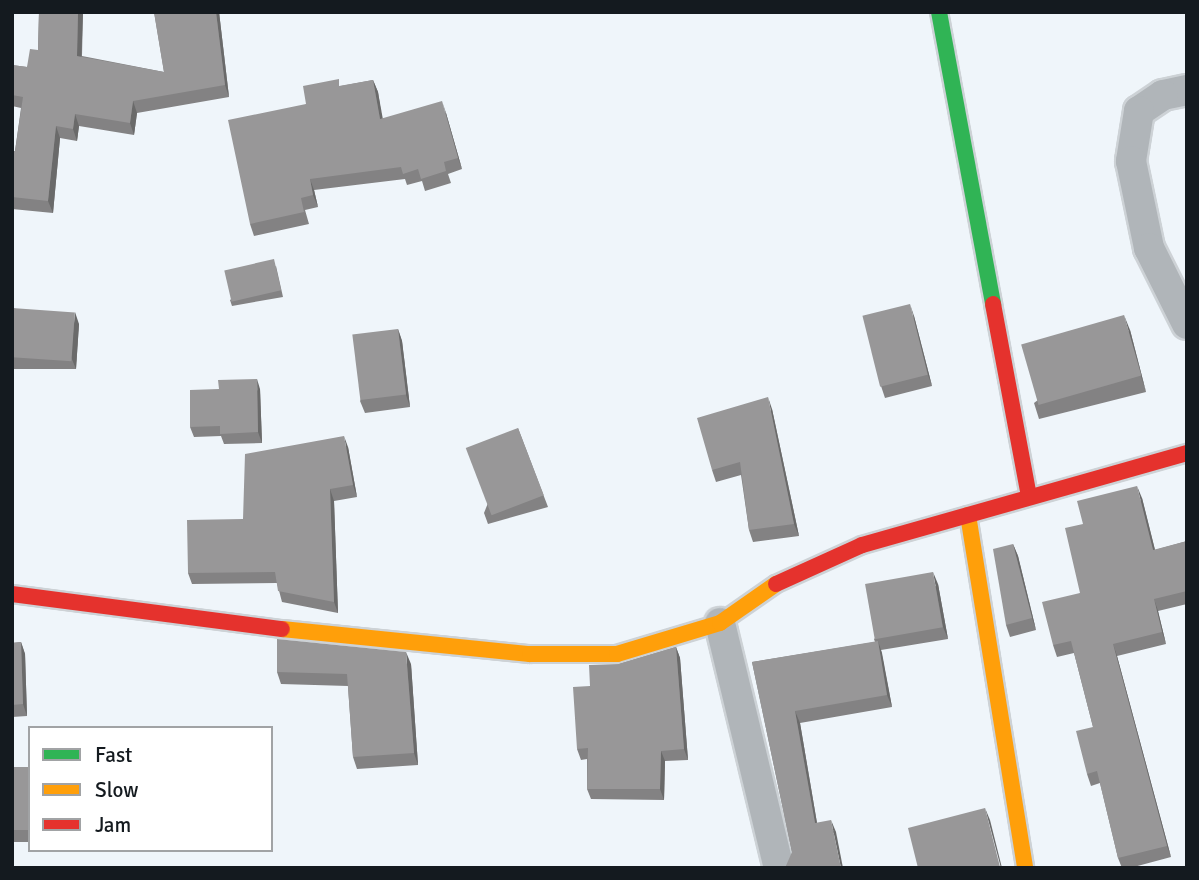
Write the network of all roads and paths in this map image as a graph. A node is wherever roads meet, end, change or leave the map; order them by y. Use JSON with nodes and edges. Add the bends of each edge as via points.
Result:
{"nodes":[{"id":1,"x":939,"y":12,"type":"edge"},
{"id":2,"x":1187,"y":90,"type":"edge"},
{"id":3,"x":1187,"y":324,"type":"edge"},
{"id":4,"x":1187,"y":453,"type":"edge"},
{"id":5,"x":1029,"y":497,"type":"junction"},
{"id":6,"x":968,"y":515,"type":"junction"},
{"id":7,"x":12,"y":594,"type":"edge"},
{"id":8,"x":720,"y":623,"type":"junction"},
{"id":9,"x":779,"y":868,"type":"edge"},
{"id":10,"x":1026,"y":868,"type":"edge"}],
"edges":[{"from":1,"to":5,"type":"street"},
{"from":2,"to":3,"type":"street","via":[[1163,94],[1139,111],[1131,161],[1149,248]]},
{"from":4,"to":5,"type":"street"},
{"from":5,"to":6,"type":"street"},
{"from":6,"to":8,"type":"street","via":[[862,545],[794,574]]},
{"from":6,"to":10,"type":"street"},
{"from":7,"to":8,"type":"street","via":[[530,654],[617,654]]},
{"from":8,"to":9,"type":"street"}]}
